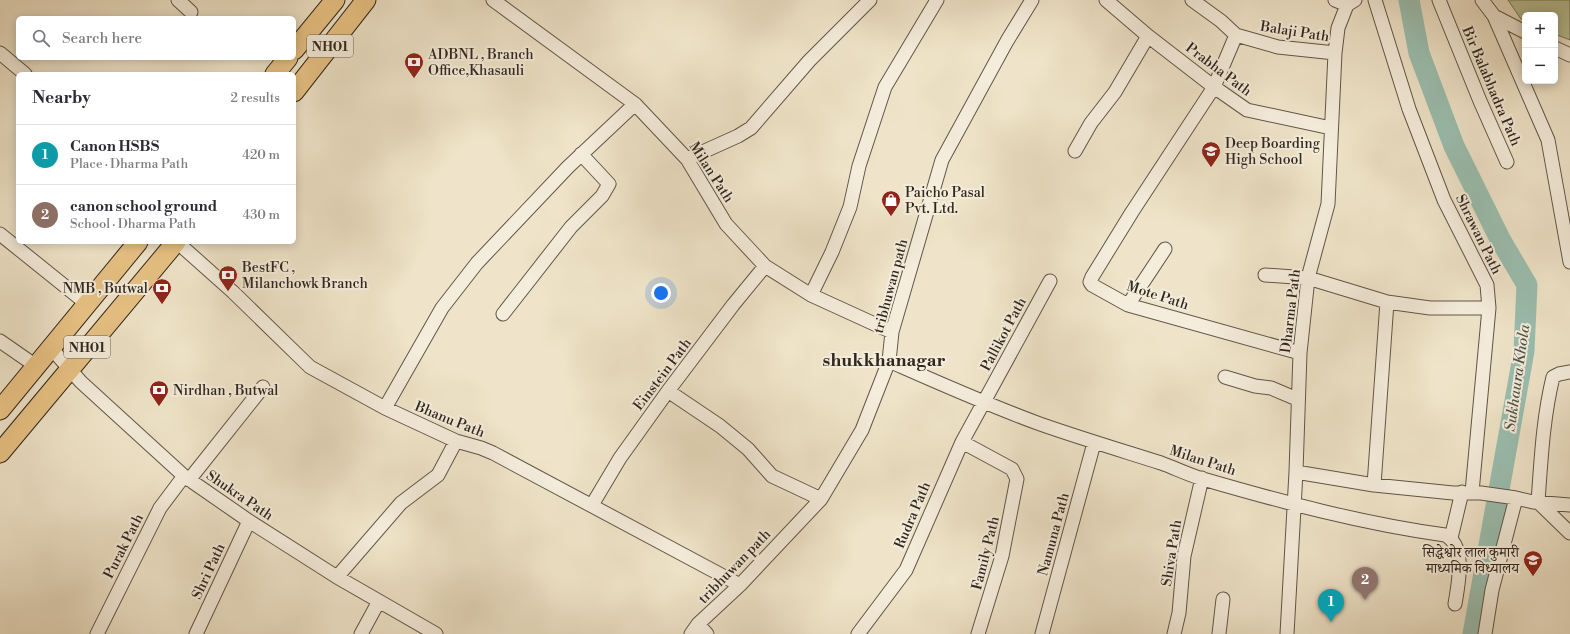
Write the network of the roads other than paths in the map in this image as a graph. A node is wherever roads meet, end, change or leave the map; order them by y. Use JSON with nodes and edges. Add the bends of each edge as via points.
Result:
{"nodes":[{"id":1,"x":178,"y":0,"type":"edge"},
{"id":2,"x":335,"y":0,"type":"edge"},
{"id":3,"x":366,"y":0,"type":"edge"},
{"id":4,"x":493,"y":0,"type":"edge"},
{"id":5,"x":870,"y":0,"type":"edge"},
{"id":6,"x":937,"y":0,"type":"edge"},
{"id":7,"x":1032,"y":0,"type":"edge"},
{"id":8,"x":1106,"y":0,"type":"edge"},
{"id":9,"x":1192,"y":0,"type":"edge"},
{"id":10,"x":1335,"y":0,"type":"edge"},
{"id":11,"x":1375,"y":0,"type":"edge"},
{"id":12,"x":1439,"y":0,"type":"edge"},
{"id":13,"x":1482,"y":0,"type":"edge"},
{"id":14,"x":1351,"y":3,"type":"edge"},
{"id":15,"x":191,"y":12,"type":"dead end"},
{"id":16,"x":1494,"y":16,"type":"junction"},
{"id":17,"x":1522,"y":30,"type":"edge"},
{"id":18,"x":1236,"y":35,"type":"junction"},
{"id":19,"x":1148,"y":36,"type":"junction"},
{"id":20,"x":296,"y":48,"type":"edge"},
{"id":21,"x":1558,"y":49,"type":"edge"},
{"id":22,"x":0,"y":53,"type":"edge"},
{"id":23,"x":1335,"y":53,"type":"junction"},
{"id":24,"x":1570,"y":55,"type":"edge"},
{"id":25,"x":286,"y":60,"type":"edge"},
{"id":26,"x":23,"y":72,"type":"edge"},
{"id":27,"x":276,"y":72,"type":"edge"},
{"id":28,"x":1214,"y":87,"type":"junction"},
{"id":29,"x":296,"y":89,"type":"edge"},
{"id":30,"x":635,"y":104,"type":"junction"},
{"id":31,"x":1331,"y":128,"type":"junction"},
{"id":32,"x":1075,"y":151,"type":"dead end"},
{"id":33,"x":581,"y":154,"type":"junction"},
{"id":34,"x":687,"y":159,"type":"junction"},
{"id":35,"x":1507,"y":162,"type":"dead end"},
{"id":36,"x":0,"y":234,"type":"edge"},
{"id":37,"x":136,"y":244,"type":"edge"},
{"id":38,"x":175,"y":244,"type":"edge"},
{"id":39,"x":179,"y":244,"type":"edge"},
{"id":40,"x":1164,"y":250,"type":"dead end"},
{"id":41,"x":1570,"y":262,"type":"edge"},
{"id":42,"x":765,"y":266,"type":"junction"},
{"id":43,"x":1265,"y":274,"type":"dead end"},
{"id":44,"x":1308,"y":278,"type":"junction"},
{"id":45,"x":1050,"y":281,"type":"dead end"},
{"id":46,"x":811,"y":295,"type":"junction"},
{"id":47,"x":1387,"y":302,"type":"junction"},
{"id":48,"x":87,"y":304,"type":"junction"},
{"id":49,"x":1128,"y":305,"type":"junction"},
{"id":50,"x":1489,"y":308,"type":"junction"},
{"id":51,"x":503,"y":314,"type":"dead end"},
{"id":52,"x":892,"y":332,"type":"junction"},
{"id":53,"x":0,"y":341,"type":"edge"},
{"id":54,"x":51,"y":348,"type":"junction"},
{"id":55,"x":1300,"y":353,"type":"junction"},
{"id":56,"x":889,"y":361,"type":"junction"},
{"id":57,"x":36,"y":366,"type":"junction"},
{"id":58,"x":69,"y":369,"type":"junction"},
{"id":59,"x":1570,"y":372,"type":"edge"},
{"id":60,"x":1225,"y":377,"type":"dead end"},
{"id":61,"x":263,"y":388,"type":"dead end"},
{"id":62,"x":668,"y":391,"type":"junction"},
{"id":63,"x":1298,"y":399,"type":"junction"},
{"id":64,"x":984,"y":403,"type":"junction"},
{"id":65,"x":385,"y":408,"type":"junction"},
{"id":66,"x":0,"y":410,"type":"edge"},
{"id":67,"x":456,"y":441,"type":"junction"},
{"id":68,"x":962,"y":442,"type":"junction"},
{"id":69,"x":1094,"y":443,"type":"junction"},
{"id":70,"x":0,"y":453,"type":"edge"},
{"id":71,"x":1296,"y":472,"type":"junction"},
{"id":72,"x":187,"y":478,"type":"junction"},
{"id":73,"x":1202,"y":478,"type":"junction"},
{"id":74,"x":1374,"y":485,"type":"junction"},
{"id":75,"x":1472,"y":492,"type":"junction"},
{"id":76,"x":1516,"y":498,"type":"junction"},
{"id":77,"x":820,"y":499,"type":"junction"},
{"id":78,"x":1538,"y":502,"type":"junction"},
{"id":79,"x":1294,"y":504,"type":"junction"},
{"id":80,"x":592,"y":505,"type":"junction"},
{"id":81,"x":1570,"y":505,"type":"edge"},
{"id":82,"x":249,"y":521,"type":"junction"},
{"id":83,"x":1570,"y":533,"type":"edge"},
{"id":84,"x":1452,"y":538,"type":"junction"},
{"id":85,"x":337,"y":577,"type":"junction"},
{"id":86,"x":740,"y":585,"type":"junction"},
{"id":87,"x":1223,"y":599,"type":"dead end"},
{"id":88,"x":379,"y":601,"type":"junction"},
{"id":89,"x":1455,"y":604,"type":"dead end"},
{"id":90,"x":699,"y":631,"type":"edge"},
{"id":91,"x":863,"y":632,"type":"edge"},
{"id":92,"x":97,"y":634,"type":"edge"},
{"id":93,"x":196,"y":634,"type":"edge"},
{"id":94,"x":361,"y":634,"type":"edge"},
{"id":95,"x":436,"y":634,"type":"edge"},
{"id":96,"x":978,"y":634,"type":"edge"},
{"id":97,"x":1042,"y":634,"type":"edge"},
{"id":98,"x":1174,"y":634,"type":"edge"},
{"id":99,"x":1219,"y":634,"type":"edge"},
{"id":100,"x":1287,"y":634,"type":"edge"},
{"id":101,"x":1485,"y":634,"type":"edge"}],
"edges":[{"from":1,"to":15,"type":"street"},
{"from":2,"to":20,"type":"highway","number":"NH01"},
{"from":3,"to":29,"type":"highway","number":"NH01"},
{"from":4,"to":30,"type":"street","name":"Milan Path"},
{"from":5,"to":34,"type":"street","via":[[809,61],[750,128]]},
{"from":6,"to":46,"type":"street","via":[[885,87],[859,166],[850,207]]},
{"from":7,"to":52,"type":"street","name":"tribhuwan path","via":[[942,160]]},
{"from":8,"to":19,"type":"street","name":"Prabha Path"},
{"from":9,"to":18,"type":"street","name":"Balaji Path"},
{"from":10,"to":14,"type":"street"},
{"from":11,"to":50,"type":"street","name":"Shrawan Path","via":[[1408,109],[1444,200],[1487,285]]},
{"from":12,"to":35,"type":"street","name":"Bir Balabhadra Path"},
{"from":13,"to":16,"type":"street"},
{"from":14,"to":23,"type":"street","name":"Dharma Path","via":[[1338,28]]},
{"from":16,"to":17,"type":"street"},
{"from":16,"to":41,"type":"street","via":[[1548,140]]},
{"from":18,"to":23,"type":"street","name":"Balaji Path","via":[[1278,47]]},
{"from":18,"to":28,"type":"street"},
{"from":19,"to":28,"type":"street","name":"Prabha Path"},
{"from":19,"to":32,"type":"street","via":[[1115,92],[1091,123]]},
{"from":21,"to":24,"type":"street"},
{"from":22,"to":26,"type":"street"},
{"from":23,"to":31,"type":"street","name":"Dharma Path"},
{"from":25,"to":27,"type":"highway","number":"NH01"},
{"from":28,"to":31,"type":"street","name":"Prabha Path","via":[[1247,110]]},
{"from":28,"to":49,"type":"street","name":"Mote Path","via":[[1132,212],[1090,282]]},
{"from":30,"to":33,"type":"street"},
{"from":30,"to":34,"type":"street","name":"Milan Path"},
{"from":31,"to":44,"type":"street","name":"Dharma Path","via":[[1328,204]]},
{"from":33,"to":51,"type":"street","via":[[609,184],[602,196],[570,227]]},
{"from":33,"to":65,"type":"street","via":[[477,263],[442,308]]},
{"from":34,"to":42,"type":"street","name":"Milan Path","via":[[726,224]]},
{"from":36,"to":48,"type":"street"},
{"from":37,"to":48,"type":"highway","number":"NH01"},
{"from":38,"to":58,"type":"highway","number":"NH01"},
{"from":39,"to":65,"type":"street","name":"Bhanu Path","via":[[310,367]]},
{"from":40,"to":49,"type":"street"},
{"from":42,"to":46,"type":"street","name":"Milan Path"},
{"from":42,"to":62,"type":"street","name":"Einstein Path"},
{"from":43,"to":44,"type":"street"},
{"from":44,"to":47,"type":"street"},
{"from":44,"to":55,"type":"street","name":"Dharma Path"},
{"from":45,"to":64,"type":"street","name":"Pallikot Path"},
{"from":46,"to":52,"type":"street","name":"Milan Path"},
{"from":47,"to":50,"type":"street","via":[[1430,308]]},
{"from":47,"to":74,"type":"street"},
{"from":48,"to":54,"type":"highway","number":"NH01"},
{"from":49,"to":55,"type":"street","name":"Mote Path"},
{"from":50,"to":75,"type":"street","name":"Shrawan Path"},
{"from":52,"to":56,"type":"street","name":"tribhuwan path"},
{"from":53,"to":57,"type":"street"},
{"from":54,"to":57,"type":"highway","number":"NH01"},
{"from":54,"to":58,"type":"street","name":"Shukra Path"},
{"from":55,"to":63,"type":"street","name":"Dharma Path"},
{"from":56,"to":64,"type":"street","name":"Milan Path"},
{"from":56,"to":77,"type":"street","name":"tribhuwan path","via":[[862,430]]},
{"from":57,"to":66,"type":"highway","number":"NH01"},
{"from":58,"to":70,"type":"highway","number":"NH01"},
{"from":58,"to":72,"type":"street","name":"Shukra Path"},
{"from":59,"to":78,"type":"street","via":[[1554,377],[1551,387],[1542,438]]},
{"from":60,"to":63,"type":"street","via":[[1271,388]]},
{"from":61,"to":72,"type":"street","name":"Purak Path"},
{"from":62,"to":77,"type":"street","via":[[720,426],[748,449],[772,476]]},
{"from":62,"to":80,"type":"street","name":"Einstein Path","via":[[620,458]]},
{"from":63,"to":71,"type":"street","name":"Dharma Path"},
{"from":64,"to":68,"type":"street","name":"Rudra Path"},
{"from":64,"to":69,"type":"street","name":"Milan Path"},
{"from":65,"to":67,"type":"street","name":"Bhanu Path"},
{"from":67,"to":80,"type":"street","name":"Bhanu Path","via":[[493,453]]},
{"from":67,"to":85,"type":"street","via":[[438,475],[401,503]]},
{"from":68,"to":91,"type":"street","name":"Rudra Path","via":[[906,570]]},
{"from":68,"to":96,"type":"street","name":"Family Path","via":[[1012,469],[1017,479],[1002,556]]},
{"from":69,"to":73,"type":"street","name":"Milan Path"},
{"from":69,"to":97,"type":"street","name":"Namuna Path"},
{"from":71,"to":74,"type":"street"},
{"from":71,"to":79,"type":"street","name":"Dharma Path"},
{"from":72,"to":82,"type":"street","name":"Shukra Path"},
{"from":72,"to":92,"type":"street","name":"Purak Path","via":[[160,508]]},
{"from":73,"to":79,"type":"street","name":"Milan Path"},
{"from":73,"to":98,"type":"street","name":"Shiva Path","via":[[1184,556],[1179,613]]},
{"from":74,"to":75,"type":"street","via":[[1453,493]]},
{"from":75,"to":76,"type":"street"},
{"from":75,"to":84,"type":"street","name":"Shrawan Path"},
{"from":76,"to":78,"type":"street"},
{"from":76,"to":101,"type":"street","via":[[1492,590]]},
{"from":77,"to":86,"type":"street","name":"tribhuwan path"},
{"from":78,"to":81,"type":"street"},
{"from":78,"to":83,"type":"street"},
{"from":79,"to":84,"type":"street","name":"Milan Path"},
{"from":79,"to":100,"type":"street","name":"Dharma Path"},
{"from":80,"to":86,"type":"street","name":"Bhanu Path"},
{"from":82,"to":85,"type":"street","name":"Shukra Path"},
{"from":82,"to":93,"type":"street","name":"Shri Path"},
{"from":84,"to":89,"type":"street","via":[[1458,554],[1460,571]]},
{"from":85,"to":88,"type":"street","name":"Shukra Path"},
{"from":86,"to":90,"type":"street","name":"tribhuwan path"},
{"from":87,"to":99,"type":"street"},
{"from":88,"to":94,"type":"street"},
{"from":88,"to":95,"type":"street","name":"Shukra Path"}]}
